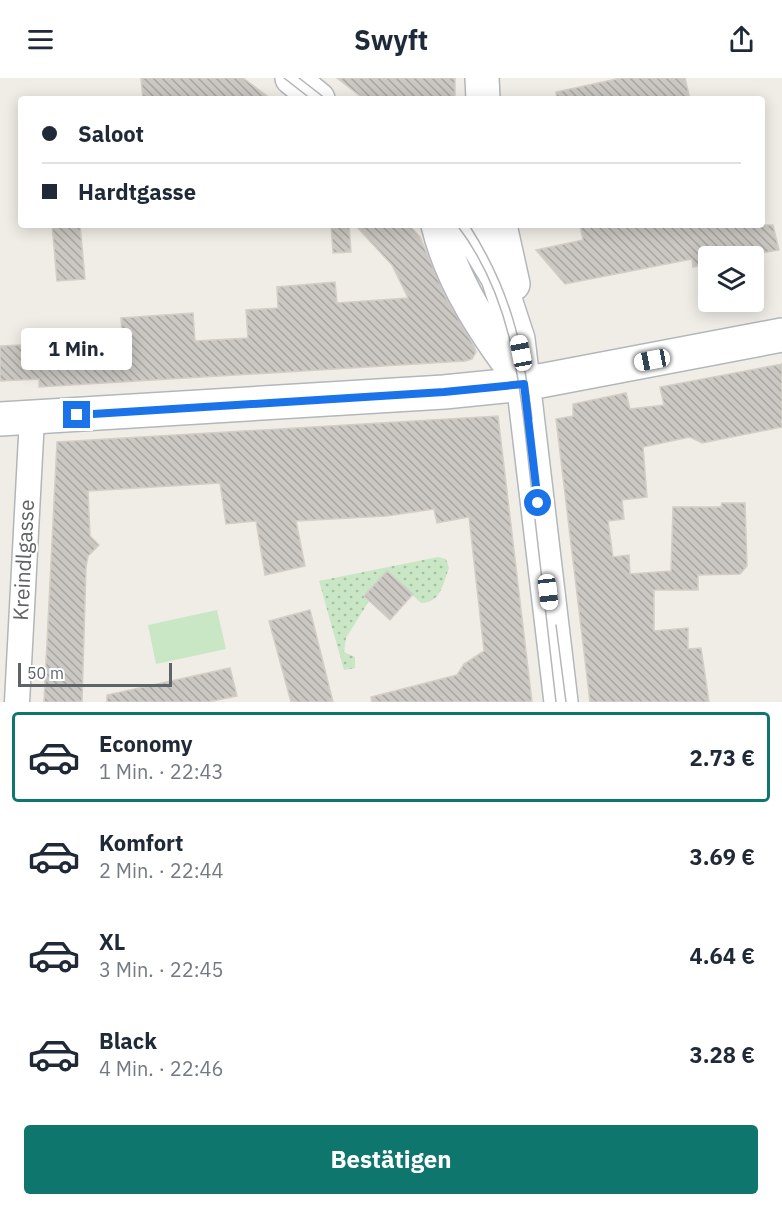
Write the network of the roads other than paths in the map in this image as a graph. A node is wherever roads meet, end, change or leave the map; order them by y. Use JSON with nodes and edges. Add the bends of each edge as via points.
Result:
{"nodes":[{"id":1,"x":292,"y":78,"type":"edge"},
{"id":2,"x":482,"y":78,"type":"edge"},
{"id":3,"x":314,"y":96,"type":"edge"},
{"id":4,"x":483,"y":96,"type":"edge"},
{"id":5,"x":439,"y":228,"type":"edge"},
{"id":6,"x":468,"y":228,"type":"edge"},
{"id":7,"x":501,"y":228,"type":"edge"},
{"id":8,"x":513,"y":318,"type":"junction"},
{"id":9,"x":782,"y":335,"type":"edge"},
{"id":10,"x":524,"y":384,"type":"junction"},
{"id":11,"x":16,"y":419,"type":"edge"},
{"id":12,"x":17,"y":702,"type":"edge"},
{"id":13,"x":561,"y":702,"type":"edge"}],
"edges":[{"from":1,"to":3,"type":"street"},
{"from":2,"to":4,"type":"street"},
{"from":5,"to":10,"type":"street","via":[[461,285],[489,338]]},
{"from":6,"to":8,"type":"street","via":[[492,266]]},
{"from":7,"to":8,"type":"street","via":[[515,292]]},
{"from":8,"to":10,"type":"street"},
{"from":9,"to":10,"type":"street"},
{"from":10,"to":11,"type":"street"},
{"from":10,"to":13,"type":"street"},
{"from":11,"to":12,"type":"street","name":"Kreindlgasse"}]}
